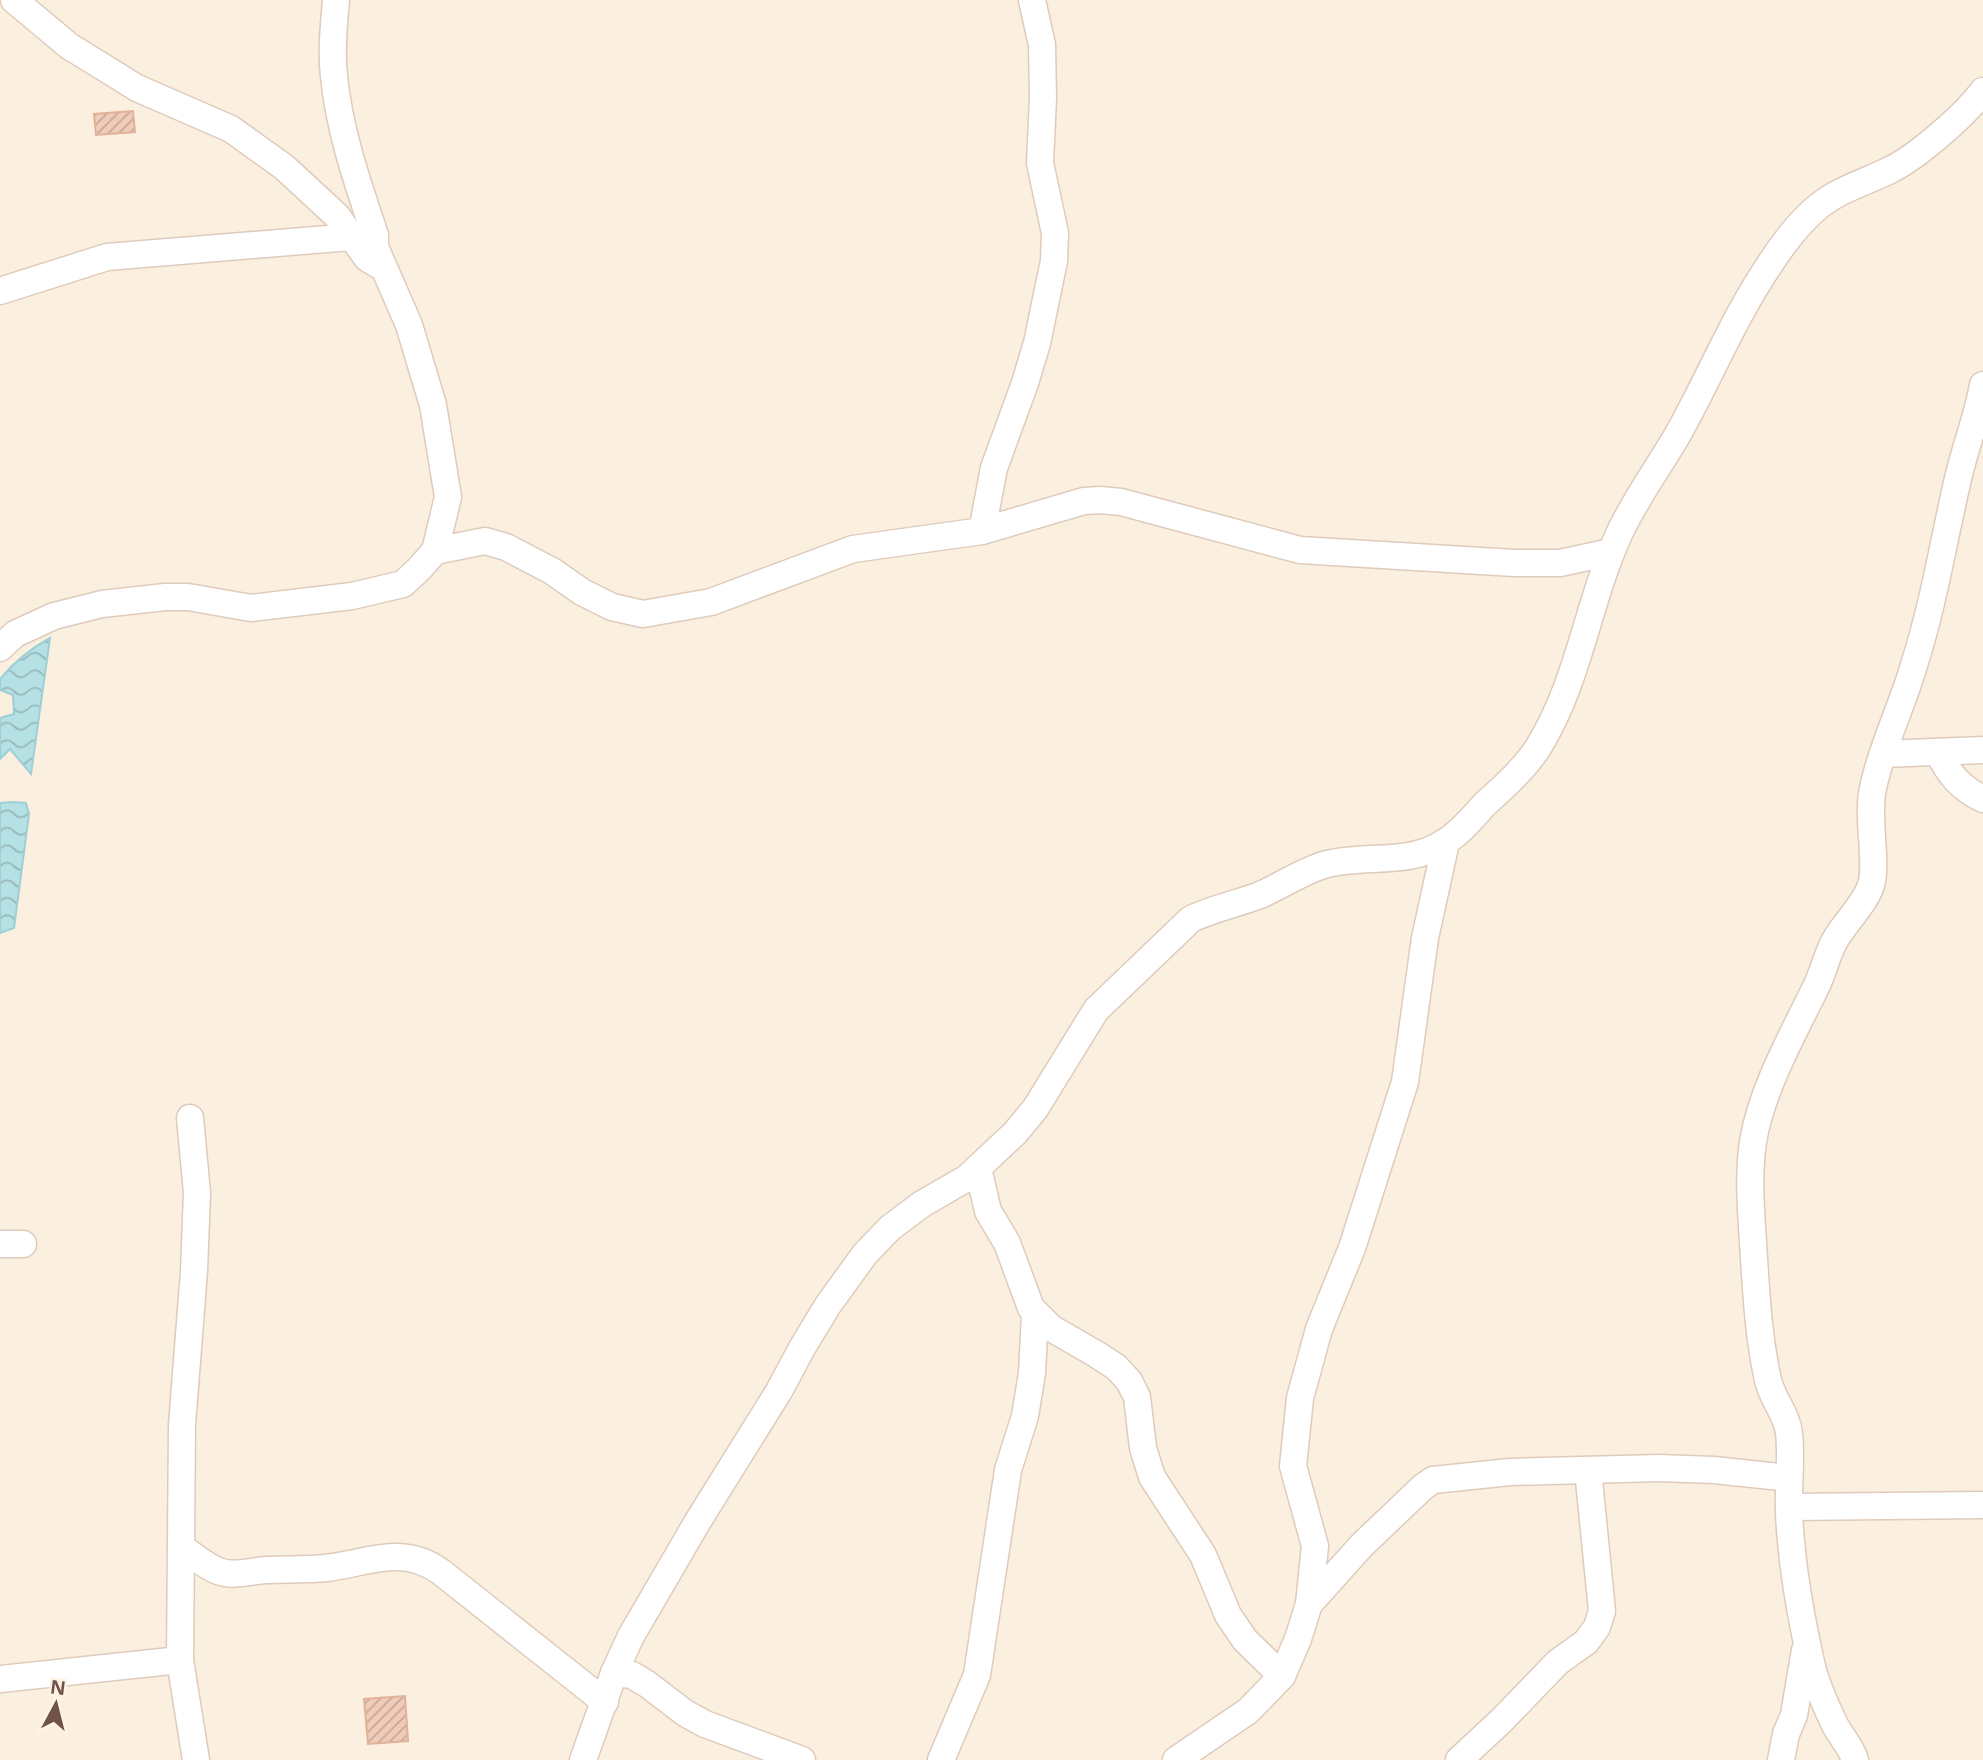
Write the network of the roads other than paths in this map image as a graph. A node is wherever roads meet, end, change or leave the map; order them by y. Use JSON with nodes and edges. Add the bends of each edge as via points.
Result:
{"nodes":[{"id":1,"x":14,"y":0,"type":"edge"},
{"id":2,"x":336,"y":0,"type":"edge"},
{"id":3,"x":1032,"y":0,"type":"edge"},
{"id":4,"x":1983,"y":92,"type":"edge"},
{"id":5,"x":351,"y":237,"type":"junction"},
{"id":6,"x":387,"y":270,"type":"junction"},
{"id":7,"x":0,"y":291,"type":"edge"},
{"id":8,"x":1983,"y":385,"type":"edge"},
{"id":9,"x":982,"y":531,"type":"junction"},
{"id":10,"x":435,"y":551,"type":"junction"},
{"id":11,"x":1611,"y":552,"type":"junction"},
{"id":12,"x":0,"y":648,"type":"edge"},
{"id":13,"x":1983,"y":750,"type":"edge"},
{"id":14,"x":1938,"y":752,"type":"junction"},
{"id":15,"x":1882,"y":754,"type":"junction"},
{"id":16,"x":1983,"y":799,"type":"edge"},
{"id":17,"x":1446,"y":842,"type":"junction"},
{"id":18,"x":190,"y":1118,"type":"dead end"},
{"id":19,"x":978,"y":1168,"type":"junction"},
{"id":20,"x":1035,"y":1314,"type":"junction"},
{"id":21,"x":1588,"y":1470,"type":"junction"},
{"id":22,"x":1789,"y":1478,"type":"junction"},
{"id":23,"x":1983,"y":1505,"type":"edge"},
{"id":24,"x":1788,"y":1507,"type":"junction"},
{"id":25,"x":181,"y":1547,"type":"junction"},
{"id":26,"x":1309,"y":1604,"type":"junction"},
{"id":27,"x":1807,"y":1642,"type":"junction"},
{"id":28,"x":180,"y":1660,"type":"junction"},
{"id":29,"x":614,"y":1673,"type":"junction"},
{"id":30,"x":1282,"y":1676,"type":"junction"},
{"id":31,"x":0,"y":1679,"type":"edge"},
{"id":32,"x":605,"y":1702,"type":"junction"},
{"id":33,"x":196,"y":1760,"type":"edge"},
{"id":34,"x":583,"y":1760,"type":"edge"},
{"id":35,"x":802,"y":1760,"type":"edge"},
{"id":36,"x":941,"y":1760,"type":"edge"},
{"id":37,"x":1176,"y":1760,"type":"edge"},
{"id":38,"x":1459,"y":1760,"type":"edge"},
{"id":39,"x":1781,"y":1760,"type":"edge"},
{"id":40,"x":1855,"y":1760,"type":"edge"}],
"edges":[{"from":1,"to":5,"type":"street","via":[[69,46],[137,88],[232,129],[284,167],[337,216]]},
{"from":2,"to":6,"type":"street","via":[[332,47],[336,97],[375,247]]},
{"from":3,"to":9,"type":"street","via":[[1042,45],[1040,163],[1055,233],[1054,261],[1037,343],[994,468]]},
{"from":4,"to":11,"type":"street","via":[[1947,129],[1893,169],[1839,193],[1797,228],[1744,308]]},
{"from":5,"to":6,"type":"street","via":[[367,258]]},
{"from":5,"to":7,"type":"street","via":[[107,257]]},
{"from":6,"to":10,"type":"street","via":[[433,405],[448,497]]},
{"from":8,"to":15,"type":"street","via":[[1923,636]]},
{"from":9,"to":10,"type":"street","via":[[853,549],[711,602],[643,614],[612,607],[506,547],[485,541]]},
{"from":9,"to":11,"type":"street","via":[[1100,500],[1300,550],[1560,564]]},
{"from":10,"to":12,"type":"street","via":[[403,584],[352,596],[251,608],[188,597],[102,604],[54,616],[15,634]]},
{"from":11,"to":17,"type":"street","via":[[1577,658],[1537,749]]},
{"from":13,"to":14,"type":"street"},
{"from":14,"to":15,"type":"street"},
{"from":14,"to":16,"type":"street","via":[[1960,786]]},
{"from":15,"to":22,"type":"street","via":[[1869,808],[1869,890],[1834,942],[1782,1058],[1753,1142],[1750,1167],[1756,1289],[1768,1382],[1789,1432]]},
{"from":17,"to":19,"type":"street","via":[[1411,856],[1324,865],[1299,873],[1270,891],[1191,919],[1096,1010],[1035,1109]]},
{"from":17,"to":26,"type":"street","via":[[1425,938],[1405,1082],[1352,1248],[1319,1329],[1300,1398],[1293,1466],[1315,1546]]},
{"from":18,"to":25,"type":"street","via":[[197,1193],[182,1425]]},
{"from":19,"to":20,"type":"street","via":[[988,1211],[1007,1243]]},
{"from":19,"to":29,"type":"street","via":[[890,1228],[850,1274],[698,1521]]},
{"from":20,"to":30,"type":"street","via":[[1106,1360],[1129,1381],[1137,1398],[1152,1477],[1203,1555],[1228,1615],[1245,1640]]},
{"from":20,"to":36,"type":"street","via":[[1032,1373],[1004,1492],[977,1675]]},
{"from":21,"to":22,"type":"street","via":[[1672,1468]]},
{"from":21,"to":26,"type":"street","via":[[1433,1480],[1363,1545]]},
{"from":21,"to":38,"type":"street","via":[[1602,1611],[1598,1627]]},
{"from":22,"to":24,"type":"street"},
{"from":23,"to":24,"type":"street"},
{"from":24,"to":27,"type":"street"},
{"from":25,"to":28,"type":"street"},
{"from":25,"to":32,"type":"street","via":[[217,1570],[235,1574],[327,1567],[387,1556],[415,1558],[441,1572]]},
{"from":26,"to":30,"type":"street"},
{"from":27,"to":39,"type":"street"},
{"from":27,"to":40,"type":"street","via":[[1835,1726]]},
{"from":28,"to":31,"type":"street"},
{"from":28,"to":33,"type":"street"},
{"from":29,"to":32,"type":"street"},
{"from":29,"to":35,"type":"street","via":[[632,1675],[705,1724]]},
{"from":30,"to":37,"type":"street","via":[[1248,1711]]},
{"from":32,"to":34,"type":"street"}]}
